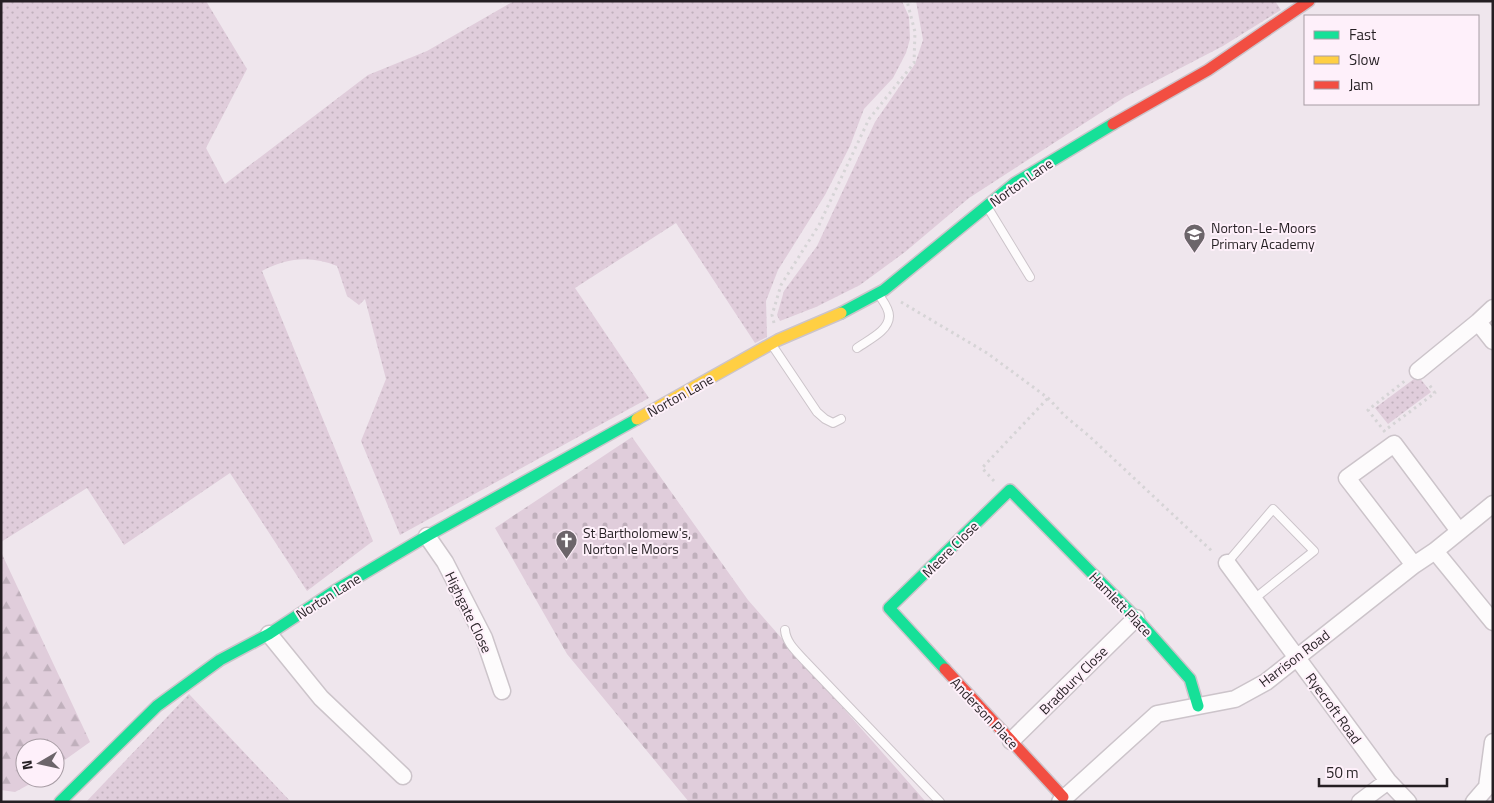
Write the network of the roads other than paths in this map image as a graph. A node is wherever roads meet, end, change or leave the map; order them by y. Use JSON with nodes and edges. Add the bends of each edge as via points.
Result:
{"nodes":[{"id":1,"x":1309,"y":1,"type":"edge"},
{"id":2,"x":987,"y":206,"type":"junction"},
{"id":3,"x":1030,"y":278,"type":"dead end"},
{"id":4,"x":881,"y":291,"type":"junction"},
{"id":5,"x":1493,"y":308,"type":"edge"},
{"id":6,"x":1478,"y":322,"type":"junction"},
{"id":7,"x":1493,"y":341,"type":"edge"},
{"id":8,"x":774,"y":342,"type":"junction"},
{"id":9,"x":857,"y":348,"type":"dead end"},
{"id":10,"x":1418,"y":370,"type":"road end"},
{"id":11,"x":842,"y":419,"type":"dead end"},
{"id":12,"x":1493,"y":504,"type":"edge"},
{"id":13,"x":1030,"y":512,"type":"joint"},
{"id":14,"x":1459,"y":531,"type":"junction"},
{"id":15,"x":427,"y":536,"type":"junction"},
{"id":16,"x":1435,"y":551,"type":"junction"},
{"id":17,"x":1227,"y":563,"type":"joint"},
{"id":18,"x":1414,"y":564,"type":"junction"},
{"id":19,"x":1254,"y":598,"type":"junction"},
{"id":20,"x":1136,"y":618,"type":"junction"},
{"id":21,"x":1493,"y":622,"type":"edge"},
{"id":22,"x":908,"y":629,"type":"joint"},
{"id":23,"x":785,"y":630,"type":"dead end"},
{"id":24,"x":269,"y":634,"type":"junction"},
{"id":25,"x":1297,"y":657,"type":"junction"},
{"id":26,"x":502,"y":691,"type":"dead end"},
{"id":27,"x":1198,"y":706,"type":"junction"},
{"id":28,"x":1011,"y":741,"type":"junction"},
{"id":29,"x":1493,"y":742,"type":"edge"},
{"id":30,"x":403,"y":776,"type":"dead end"},
{"id":31,"x":1388,"y":781,"type":"junction"},
{"id":32,"x":1061,"y":800,"type":"edge"},
{"id":33,"x":60,"y":802,"type":"edge"},
{"id":34,"x":940,"y":802,"type":"edge"},
{"id":35,"x":1360,"y":802,"type":"edge"},
{"id":36,"x":1408,"y":802,"type":"edge"},
{"id":37,"x":1474,"y":802,"type":"edge"}],
"edges":[{"from":1,"to":2,"type":"street","name":"Norton Lane","via":[[1208,70],[1015,183]]},
{"from":2,"to":3,"type":"lane"},
{"from":2,"to":4,"type":"street","name":"Norton Lane"},
{"from":4,"to":8,"type":"street","name":"Norton Lane","via":[[842,313]]},
{"from":4,"to":9,"type":"lane","via":[[890,316],[885,329]]},
{"from":5,"to":6,"type":"street"},
{"from":6,"to":7,"type":"street"},
{"from":6,"to":10,"type":"street"},
{"from":8,"to":11,"type":"lane","via":[[817,412],[833,423]]},
{"from":8,"to":15,"type":"street","name":"Norton Lane"},
{"from":12,"to":14,"type":"street","name":"Harrison Road"},
{"from":13,"to":20,"type":"street","name":"Hamlett Place"},
{"from":13,"to":22,"type":"street","name":"Meere Close","via":[[1010,490],[889,608]]},
{"from":14,"to":16,"type":"street","name":"Harrison Road"},
{"from":14,"to":18,"type":"street","via":[[1394,444],[1347,478]]},
{"from":15,"to":24,"type":"street","name":"Norton Lane"},
{"from":15,"to":26,"type":"street","name":"Highgate Close","via":[[445,562],[484,638]]},
{"from":16,"to":18,"type":"street","name":"Harrison Road"},
{"from":16,"to":21,"type":"street"},
{"from":17,"to":19,"type":"street","name":"Ryecroft Road"},
{"from":17,"to":19,"type":"lane","via":[[1273,509],[1314,551]]},
{"from":18,"to":25,"type":"street","name":"Harrison Road"},
{"from":19,"to":25,"type":"street","name":"Ryecroft Road"},
{"from":20,"to":27,"type":"street","name":"Hamlett Place","via":[[1190,679]]},
{"from":20,"to":28,"type":"street","name":"Bradbury Close"},
{"from":22,"to":28,"type":"street","name":"Anderson Place"},
{"from":23,"to":34,"type":"lane","via":[[790,644],[805,662]]},
{"from":24,"to":30,"type":"street","via":[[321,698]]},
{"from":24,"to":33,"type":"street","name":"Norton Lane","via":[[220,660],[157,706]]},
{"from":25,"to":27,"type":"street","name":"Harrison Road","via":[[1266,682],[1235,699]]},
{"from":25,"to":31,"type":"street","name":"Ryecroft Road"},
{"from":27,"to":32,"type":"street","name":"Harrison Road","via":[[1157,714]]},
{"from":28,"to":32,"type":"street","name":"Anderson Place"},
{"from":29,"to":37,"type":"street","via":[[1487,787]]},
{"from":31,"to":35,"type":"street"},
{"from":31,"to":36,"type":"street","name":"Ryecroft Road"}]}
